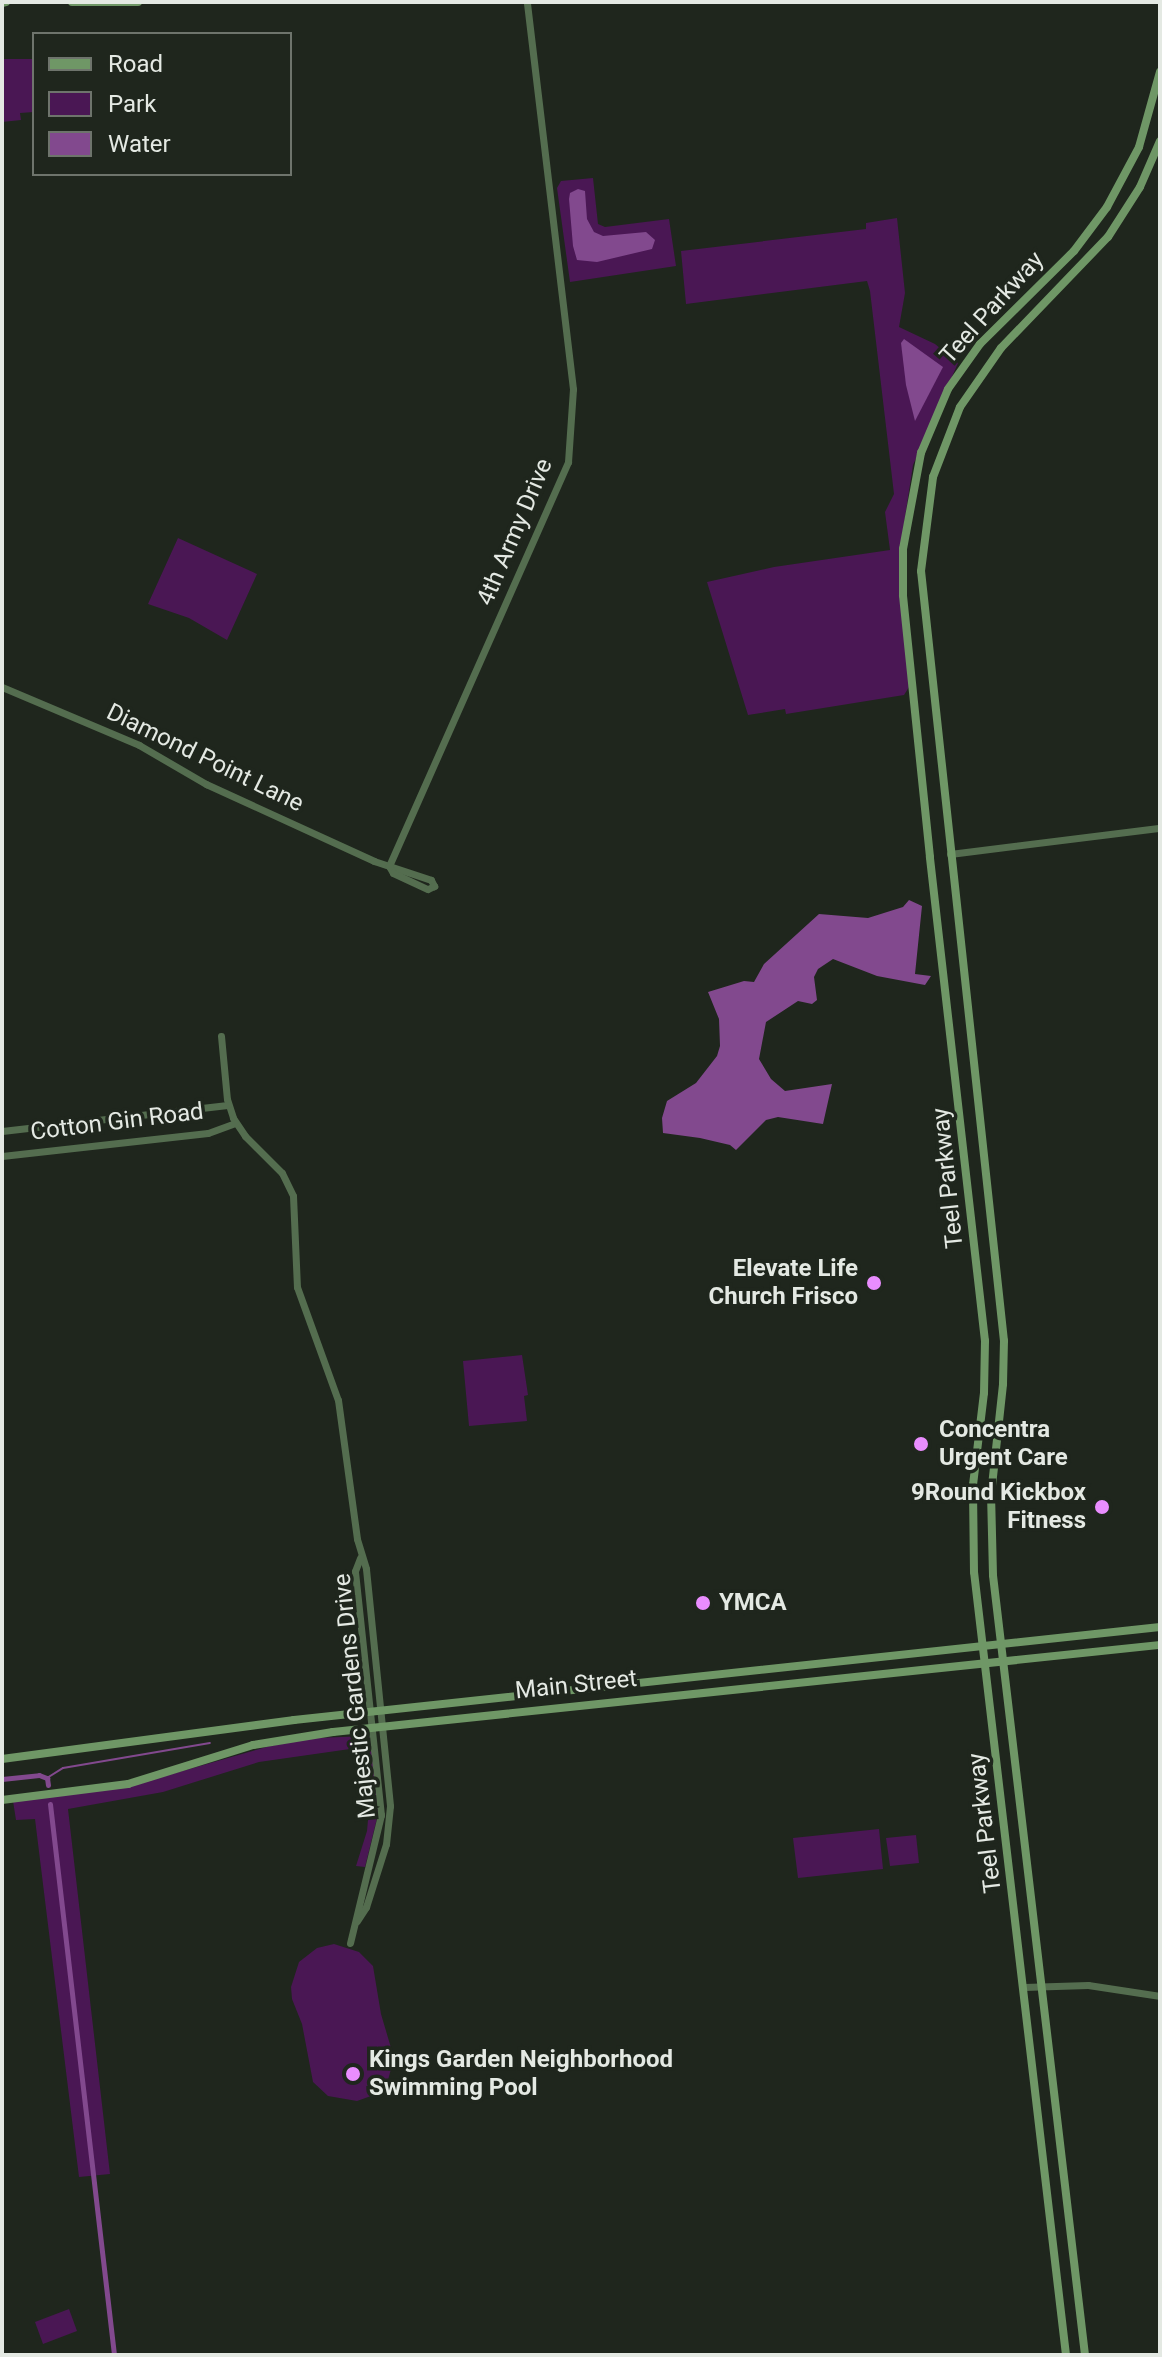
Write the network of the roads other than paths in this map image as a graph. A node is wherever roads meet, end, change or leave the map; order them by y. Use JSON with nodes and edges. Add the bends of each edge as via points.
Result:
{"nodes":[{"id":1,"x":72,"y":2,"type":"edge"},
{"id":2,"x":138,"y":2,"type":"edge"},
{"id":3,"x":527,"y":2,"type":"edge"},
{"id":4,"x":1160,"y":72,"type":"edge"},
{"id":5,"x":1160,"y":141,"type":"edge"},
{"id":6,"x":903,"y":571,"type":"junction"},
{"id":7,"x":921,"y":571,"type":"junction"},
{"id":8,"x":2,"y":687,"type":"edge"},
{"id":9,"x":1160,"y":828,"type":"edge"},
{"id":10,"x":950,"y":854,"type":"junction"},
{"id":11,"x":389,"y":866,"type":"junction"},
{"id":12,"x":966,"y":1000,"type":"junction"},
{"id":13,"x":947,"y":1002,"type":"junction"},
{"id":14,"x":221,"y":1036,"type":"dead end"},
{"id":15,"x":228,"y":1105,"type":"junction"},
{"id":16,"x":235,"y":1123,"type":"junction"},
{"id":17,"x":2,"y":1131,"type":"edge"},
{"id":18,"x":2,"y":1156,"type":"edge"},
{"id":19,"x":989,"y":1195,"type":"junction"},
{"id":20,"x":970,"y":1196,"type":"junction"},
{"id":21,"x":976,"y":1445,"type":"junction"},
{"id":22,"x":994,"y":1446,"type":"junction"},
{"id":23,"x":991,"y":1534,"type":"junction"},
{"id":24,"x":972,"y":1535,"type":"junction"},
{"id":25,"x":360,"y":1558,"type":"junction"},
{"id":26,"x":372,"y":1627,"type":"junction"},
{"id":27,"x":1160,"y":1627,"type":"edge"},
{"id":28,"x":361,"y":1628,"type":"junction"},
{"id":29,"x":1132,"y":1630,"type":"junction"},
{"id":30,"x":1001,"y":1643,"type":"junction"},
{"id":31,"x":984,"y":1645,"type":"junction"},
{"id":32,"x":1160,"y":1645,"type":"edge"},
{"id":33,"x":1134,"y":1648,"type":"junction"},
{"id":34,"x":869,"y":1657,"type":"junction"},
{"id":35,"x":1002,"y":1662,"type":"junction"},
{"id":36,"x":986,"y":1663,"type":"junction"},
{"id":37,"x":870,"y":1675,"type":"junction"},
{"id":38,"x":496,"y":1698,"type":"junction"},
{"id":39,"x":376,"y":1711,"type":"junction"},
{"id":40,"x":497,"y":1713,"type":"junction"},
{"id":41,"x":378,"y":1727,"type":"junction"},
{"id":42,"x":2,"y":1759,"type":"edge"},
{"id":43,"x":2,"y":1800,"type":"edge"},
{"id":44,"x":1025,"y":1866,"type":"junction"},
{"id":45,"x":1010,"y":1867,"type":"junction"},
{"id":46,"x":350,"y":1943,"type":"dead end"},
{"id":47,"x":1041,"y":1986,"type":"junction"},
{"id":48,"x":1024,"y":1987,"type":"junction"},
{"id":49,"x":1160,"y":1996,"type":"edge"},
{"id":50,"x":1066,"y":2355,"type":"edge"},
{"id":51,"x":1085,"y":2355,"type":"edge"}],
"edges":[{"from":1,"to":2,"type":"main road"},
{"from":3,"to":11,"type":"street","name":"4th Army Drive","via":[[573,389],[568,462]]},
{"from":4,"to":6,"type":"main road","name":"Teel Parkway","via":[[1139,147],[1107,207],[1074,251],[980,344],[948,389],[921,453],[910,498]]},
{"from":5,"to":7,"type":"main road","name":"Teel Parkway","via":[[1140,187],[1108,237],[1001,348],[960,407],[933,477]]},
{"from":6,"to":7,"type":"main road"},
{"from":6,"to":13,"type":"main road","name":"Teel Parkway"},
{"from":7,"to":10,"type":"main road","name":"Teel Parkway"},
{"from":8,"to":11,"type":"street","name":"Diamond Point Lane","via":[[139,745],[206,784]]},
{"from":9,"to":10,"type":"street"},
{"from":10,"to":12,"type":"main road","name":"Teel Parkway"},
{"from":11,"to":11,"type":"street","name":"Diamond Point Lane","via":[[428,889],[434,886],[431,880]]},
{"from":12,"to":13,"type":"main road"},
{"from":12,"to":19,"type":"main road","name":"Teel Parkway"},
{"from":13,"to":20,"type":"main road","name":"Teel Parkway"},
{"from":14,"to":15,"type":"street","name":"Majestic Gardens Drive"},
{"from":15,"to":16,"type":"street","name":"Majestic Gardens Drive"},
{"from":15,"to":17,"type":"street","name":"Cotton Gin Road"},
{"from":16,"to":18,"type":"street","name":"Cotton Gin Road","via":[[208,1133]]},
{"from":16,"to":25,"type":"street","name":"Majestic Gardens Drive","via":[[282,1173],[293,1196],[297,1287],[338,1400]]},
{"from":19,"to":20,"type":"main road"},
{"from":19,"to":22,"type":"main road","name":"Teel Parkway","via":[[1004,1341]]},
{"from":20,"to":21,"type":"main road","name":"Teel Parkway","via":[[985,1354]]},
{"from":21,"to":22,"type":"main road"},
{"from":21,"to":24,"type":"main road","name":"Teel Parkway"},
{"from":22,"to":23,"type":"main road","name":"Teel Parkway"},
{"from":23,"to":24,"type":"main road"},
{"from":23,"to":30,"type":"main road","name":"Teel Parkway"},
{"from":24,"to":31,"type":"main road","name":"Teel Parkway"},
{"from":25,"to":26,"type":"street","name":"Majestic Gardens Drive","via":[[366,1569]]},
{"from":25,"to":28,"type":"street","name":"Majestic Gardens Drive","via":[[355,1571]]},
{"from":26,"to":28,"type":"street"},
{"from":26,"to":39,"type":"street","name":"Majestic Gardens Drive"},
{"from":27,"to":29,"type":"main road","name":"Main Street"},
{"from":28,"to":39,"type":"street","name":"Majestic Gardens Drive"},
{"from":29,"to":30,"type":"main road","name":"Main Street"},
{"from":29,"to":33,"type":"main road"},
{"from":30,"to":31,"type":"main road","name":"Main Street"},
{"from":30,"to":35,"type":"main road","name":"Teel Parkway"},
{"from":31,"to":34,"type":"main road","name":"Main Street"},
{"from":31,"to":36,"type":"main road","name":"Teel Parkway"},
{"from":32,"to":33,"type":"main road","name":"Main Street"},
{"from":33,"to":35,"type":"main road","name":"Main Street"},
{"from":34,"to":37,"type":"main road"},
{"from":34,"to":38,"type":"main road","name":"Main Street"},
{"from":35,"to":36,"type":"main road","name":"Main Street"},
{"from":35,"to":44,"type":"main road","name":"Teel Parkway"},
{"from":36,"to":37,"type":"main road","name":"Main Street"},
{"from":36,"to":45,"type":"main road","name":"Teel Parkway"},
{"from":37,"to":40,"type":"main road","name":"Main Street"},
{"from":38,"to":39,"type":"main road","name":"Main Street"},
{"from":38,"to":40,"type":"main road"},
{"from":39,"to":41,"type":"street","name":"Majestic Gardens Drive"},
{"from":39,"to":42,"type":"main road","name":"Main Street"},
{"from":40,"to":41,"type":"main road","name":"Main Street"},
{"from":41,"to":43,"type":"main road","name":"Main Street","via":[[264,1743],[128,1784]]},
{"from":41,"to":46,"type":"street","name":"Majestic Gardens Drive","via":[[381,1815]]},
{"from":44,"to":45,"type":"main road"},
{"from":44,"to":47,"type":"main road","name":"Teel Parkway"},
{"from":45,"to":48,"type":"main road","name":"Teel Parkway"},
{"from":47,"to":48,"type":"street"},
{"from":47,"to":49,"type":"street","via":[[1088,1985]]},
{"from":47,"to":51,"type":"main road","name":"Teel Parkway"},
{"from":48,"to":50,"type":"main road","name":"Teel Parkway"}]}
